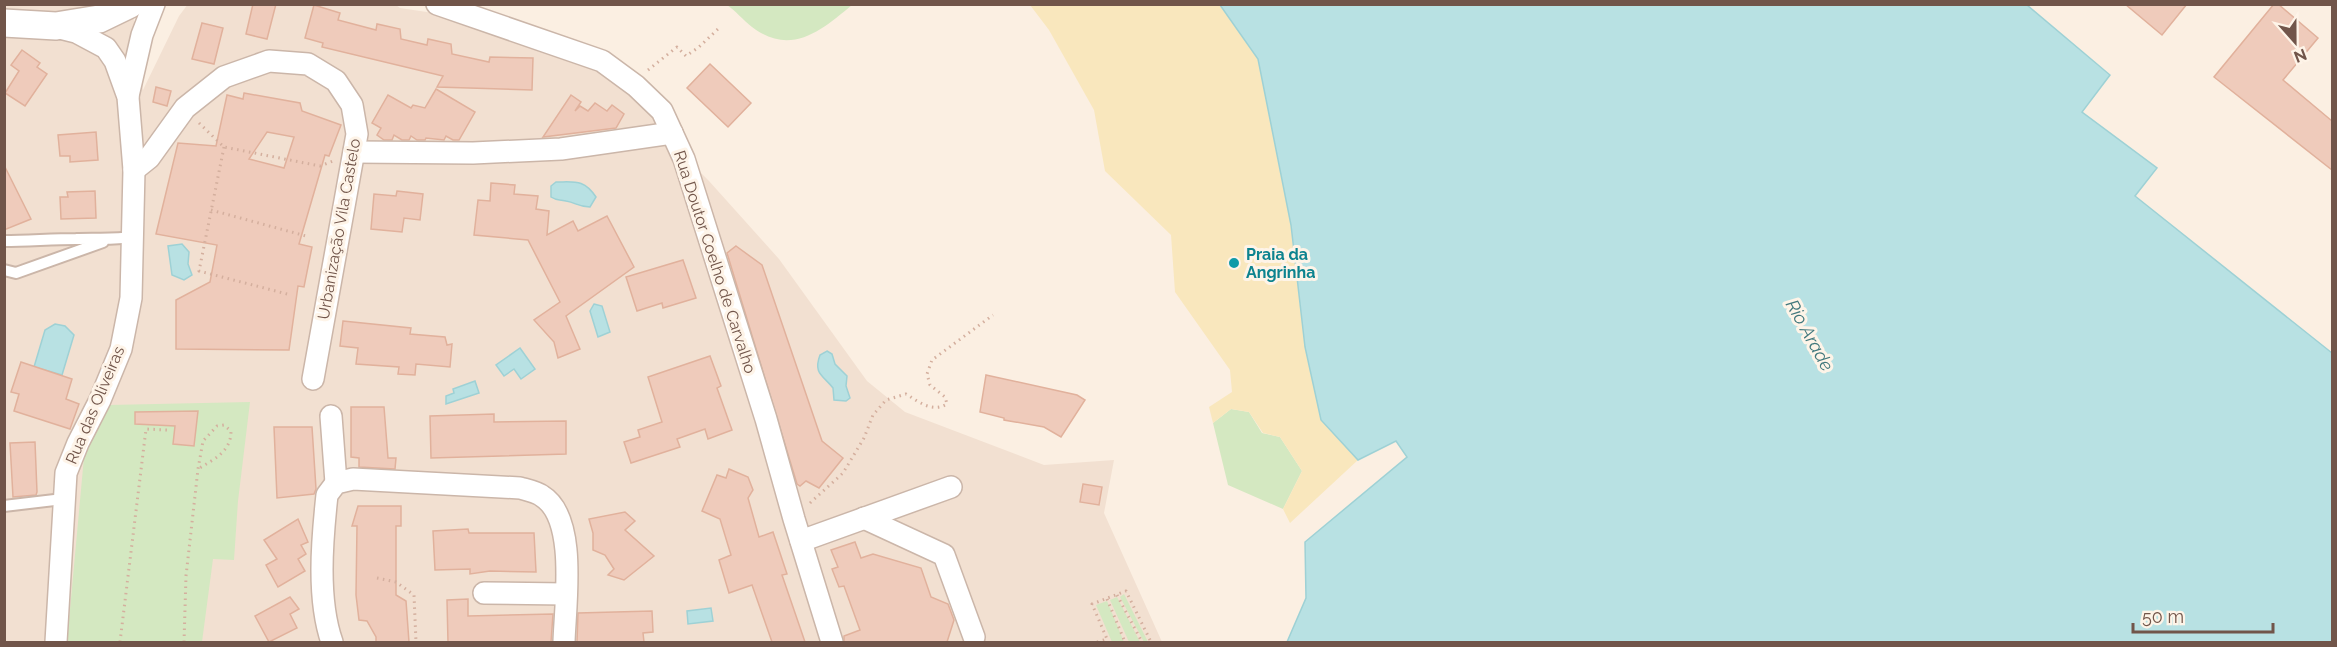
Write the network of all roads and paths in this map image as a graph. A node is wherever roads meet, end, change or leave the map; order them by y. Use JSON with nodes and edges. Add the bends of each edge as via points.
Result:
{"nodes":[{"id":1,"x":154,"y":4,"type":"edge"},
{"id":2,"x":437,"y":4,"type":"edge"},
{"id":3,"x":127,"y":6,"type":"edge"},
{"id":4,"x":84,"y":13,"type":"edge"},
{"id":5,"x":4,"y":23,"type":"edge"},
{"id":6,"x":52,"y":26,"type":"junction"},
{"id":7,"x":718,"y":29,"type":"dead end"},
{"id":8,"x":106,"y":48,"type":"junction"},
{"id":9,"x":135,"y":63,"type":"junction"},
{"id":10,"x":651,"y":67,"type":"dead end"},
{"id":11,"x":128,"y":97,"type":"junction"},
{"id":12,"x":193,"y":117,"type":"dead end"},
{"id":13,"x":672,"y":134,"type":"junction"},
{"id":14,"x":224,"y":147,"type":"junction"},
{"id":15,"x":354,"y":152,"type":"junction"},
{"id":16,"x":320,"y":166,"type":"dead end"},
{"id":17,"x":134,"y":170,"type":"junction"},
{"id":18,"x":211,"y":210,"type":"junction"},
{"id":19,"x":306,"y":236,"type":"dead end"},
{"id":20,"x":132,"y":237,"type":"junction"},
{"id":21,"x":108,"y":240,"type":"junction"},
{"id":22,"x":4,"y":241,"type":"edge"},
{"id":23,"x":4,"y":270,"type":"edge"},
{"id":24,"x":291,"y":295,"type":"dead end"},
{"id":25,"x":993,"y":315,"type":"dead end"},
{"id":26,"x":313,"y":379,"type":"dead end"},
{"id":27,"x":331,"y":416,"type":"dead end"},
{"id":28,"x":166,"y":430,"type":"dead end"},
{"id":29,"x":198,"y":469,"type":"junction"},
{"id":30,"x":344,"y":481,"type":"junction"},
{"id":31,"x":951,"y":487,"type":"dead end"},
{"id":32,"x":63,"y":499,"type":"junction"},
{"id":33,"x":4,"y":506,"type":"edge"},
{"id":34,"x":864,"y":518,"type":"junction"},
{"id":35,"x":794,"y":519,"type":"junction"},
{"id":36,"x":801,"y":541,"type":"junction"},
{"id":37,"x":377,"y":578,"type":"dead end"},
{"id":38,"x":484,"y":593,"type":"dead end"},
{"id":39,"x":566,"y":594,"type":"junction"},
{"id":40,"x":1117,"y":595,"type":"junction"},
{"id":41,"x":1107,"y":599,"type":"junction"},
{"id":42,"x":974,"y":637,"type":"dead end"},
{"id":43,"x":56,"y":642,"type":"edge"},
{"id":44,"x":120,"y":642,"type":"edge"},
{"id":45,"x":183,"y":642,"type":"edge"},
{"id":46,"x":332,"y":642,"type":"edge"},
{"id":47,"x":416,"y":642,"type":"edge"},
{"id":48,"x":564,"y":642,"type":"edge"},
{"id":49,"x":832,"y":642,"type":"edge"},
{"id":50,"x":1097,"y":642,"type":"edge"},
{"id":51,"x":1125,"y":642,"type":"edge"},
{"id":52,"x":1142,"y":642,"type":"edge"},
{"id":53,"x":1151,"y":642,"type":"edge"}],
"edges":[{"from":1,"to":9,"type":"street"},
{"from":2,"to":13,"type":"street","name":"Rua Doutor Coelho de Carvalho","via":[[602,61],[662,111]]},
{"from":3,"to":4,"type":"street","via":[[99,20]]},
{"from":3,"to":8,"type":"street","via":[[103,31]]},
{"from":3,"to":9,"type":"street","via":[[136,24]]},
{"from":4,"to":6,"type":"street"},
{"from":5,"to":6,"type":"street"},
{"from":6,"to":8,"type":"street","via":[[76,32]]},
{"from":7,"to":10,"type":"path","via":[[686,56],[677,47]]},
{"from":8,"to":11,"type":"street"},
{"from":9,"to":11,"type":"street"},
{"from":11,"to":17,"type":"street","name":"Rua das Oliveiras"},
{"from":12,"to":14,"type":"path"},
{"from":13,"to":15,"type":"street","via":[[561,150]]},
{"from":13,"to":35,"type":"street","name":"Rua Doutor Coelho de Carvalho","via":[[684,159]]},
{"from":14,"to":16,"type":"path"},
{"from":14,"to":18,"type":"path"},
{"from":15,"to":17,"type":"street","name":"Urbanização Vila Castelo","via":[[357,134],[352,105],[336,81],[308,64],[269,61],[224,77],[185,108],[149,158]]},
{"from":15,"to":26,"type":"street","name":"Urbanização Vila Castelo"},
{"from":17,"to":20,"type":"street","name":"Rua das Oliveiras"},
{"from":18,"to":19,"type":"path"},
{"from":18,"to":24,"type":"path","via":[[199,271]]},
{"from":20,"to":21,"type":"lane"},
{"from":20,"to":32,"type":"street","name":"Rua das Oliveiras","via":[[131,298],[121,349],[66,473]]},
{"from":21,"to":22,"type":"lane"},
{"from":21,"to":23,"type":"lane","via":[[16,273]]},
{"from":25,"to":35,"type":"path","via":[[932,360],[927,374],[930,385],[945,397],[947,404],[939,409],[929,407],[906,394],[886,400],[873,415],[843,473]]},
{"from":27,"to":30,"type":"street"},
{"from":28,"to":44,"type":"path","via":[[146,429]]},
{"from":29,"to":29,"type":"path","via":[[203,441],[217,426],[224,425],[231,431],[224,452]]},
{"from":29,"to":45,"type":"path"},
{"from":30,"to":39,"type":"street","via":[[520,488],[543,496],[557,513],[566,535]]},
{"from":30,"to":46,"type":"street","via":[[327,495],[326,504],[323,598]]},
{"from":31,"to":34,"type":"street"},
{"from":32,"to":33,"type":"lane"},
{"from":32,"to":43,"type":"street","name":"Rua das Oliveiras"},
{"from":34,"to":36,"type":"street"},
{"from":34,"to":42,"type":"street","via":[[944,555]]},
{"from":35,"to":36,"type":"street","name":"Rua Doutor Coelho de Carvalho"},
{"from":36,"to":49,"type":"street","name":"Rua Doutor Coelho de Carvalho"},
{"from":37,"to":47,"type":"path","via":[[396,582],[414,595]]},
{"from":38,"to":39,"type":"street"},
{"from":39,"to":48,"type":"street"},
{"from":40,"to":41,"type":"path"},
{"from":40,"to":52,"type":"path"},
{"from":40,"to":53,"type":"path","via":[[1126,591]]},
{"from":41,"to":50,"type":"path","via":[[1092,604],[1107,639]]},
{"from":41,"to":51,"type":"path"}]}
